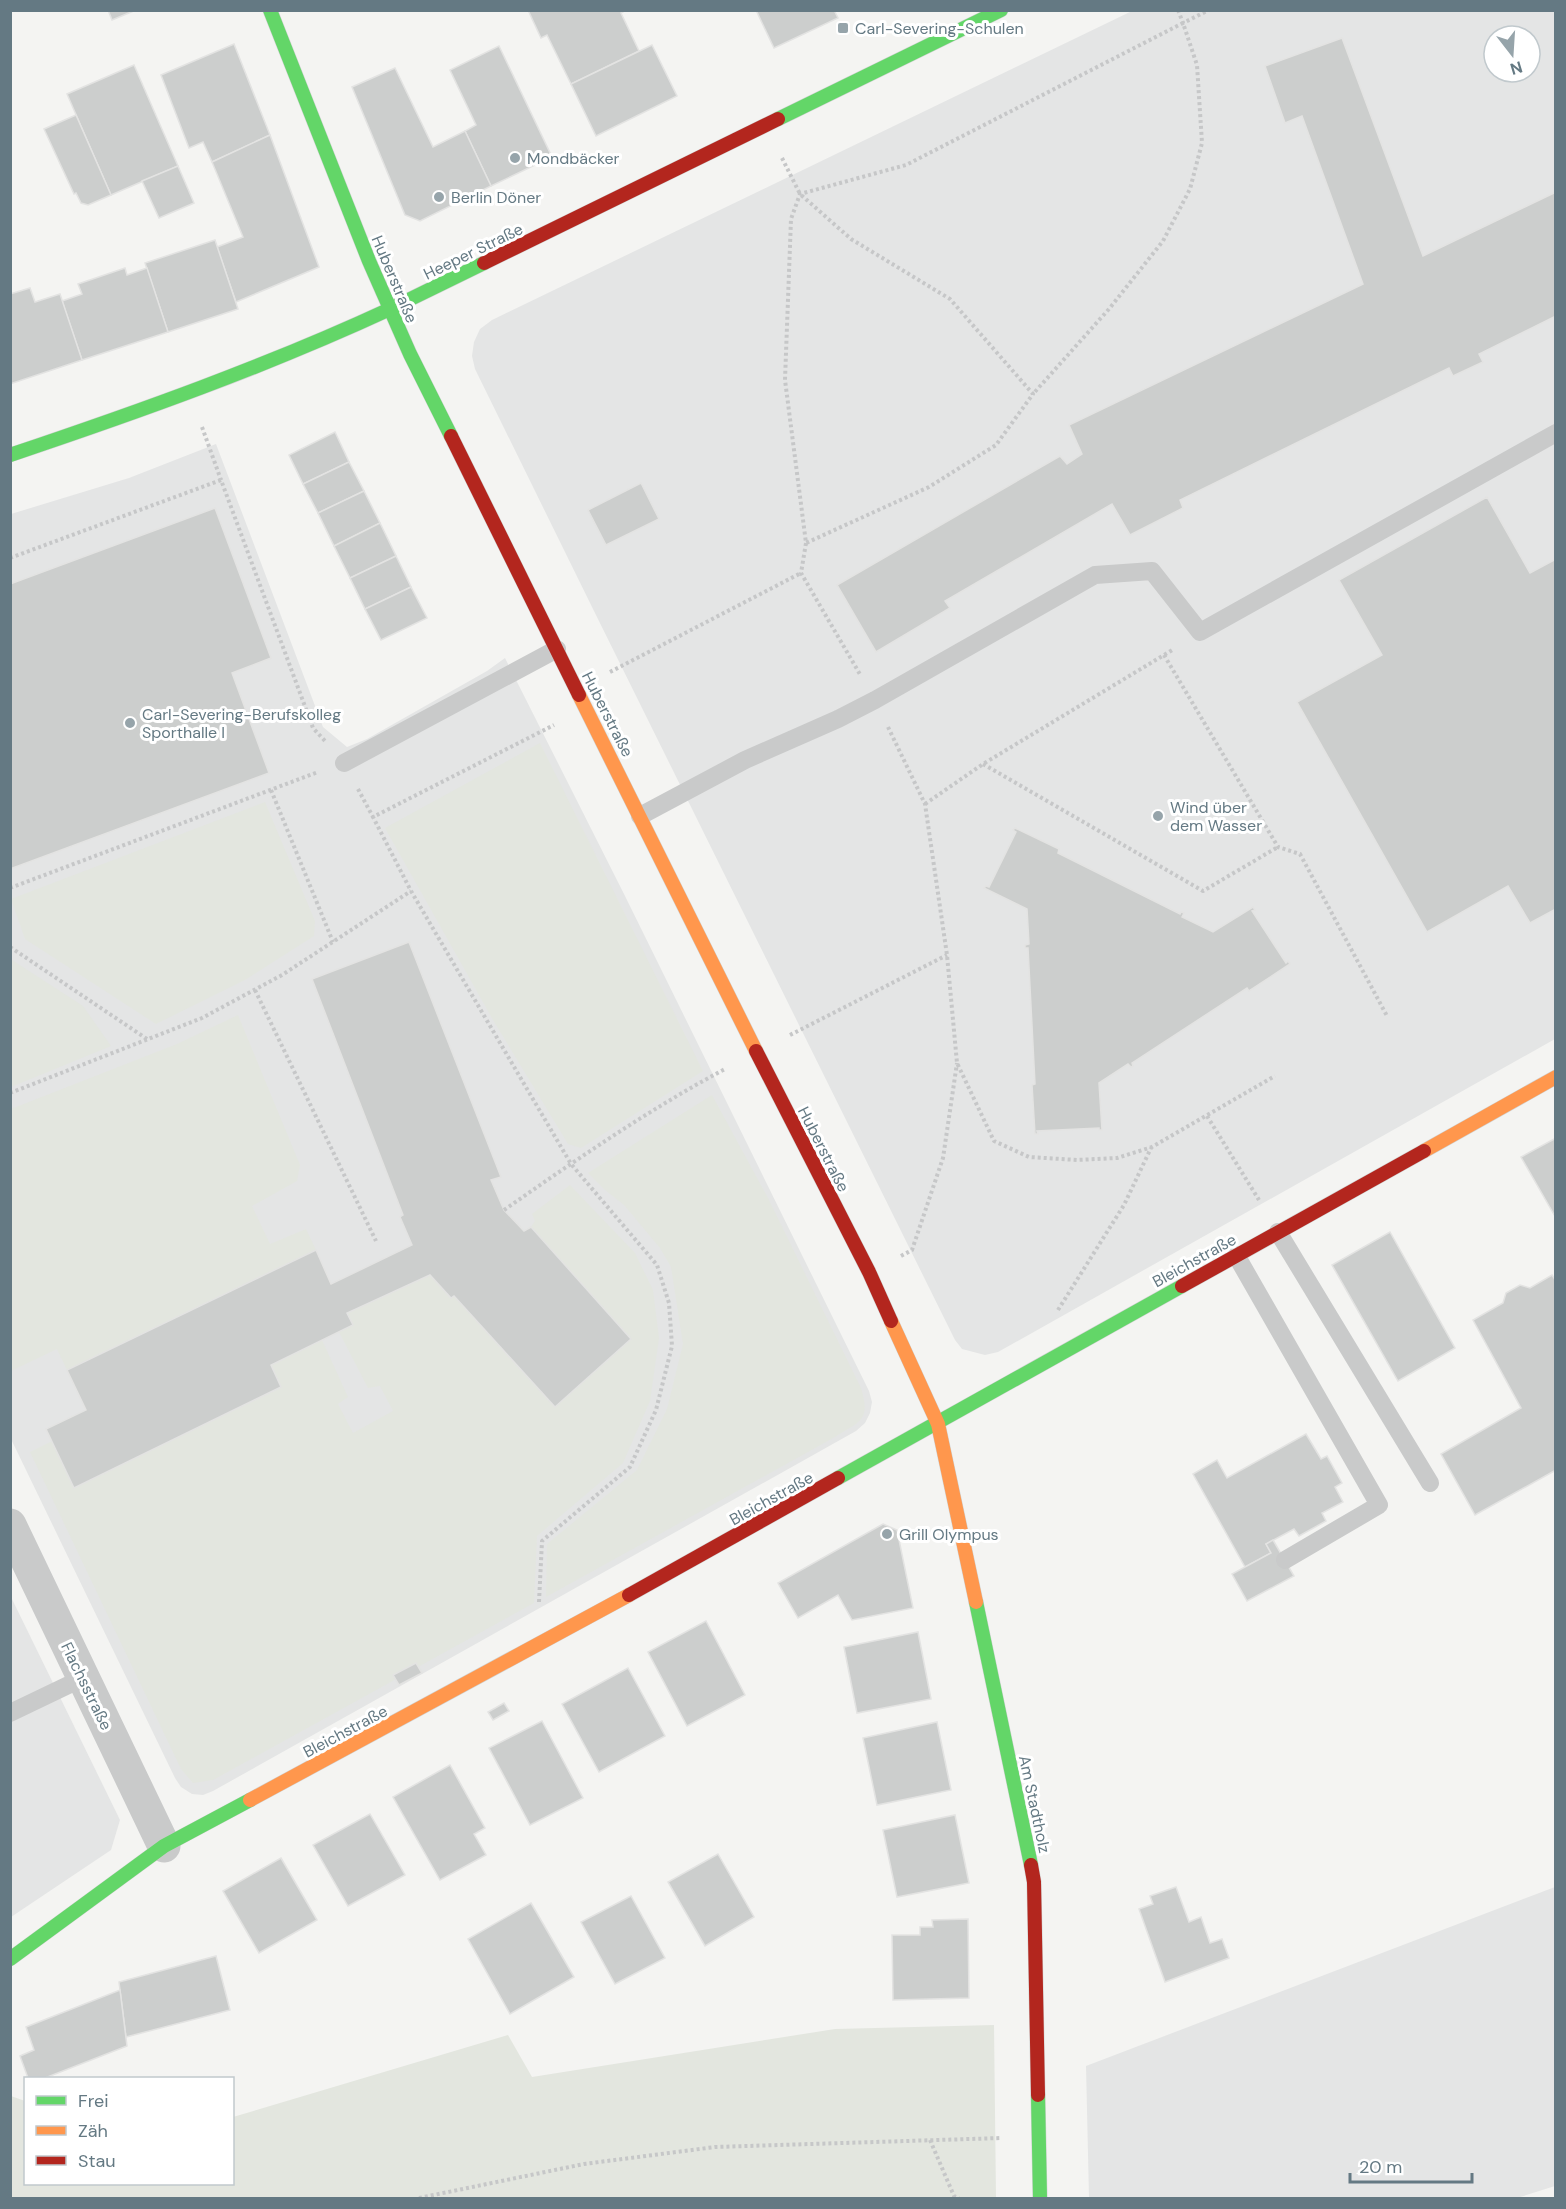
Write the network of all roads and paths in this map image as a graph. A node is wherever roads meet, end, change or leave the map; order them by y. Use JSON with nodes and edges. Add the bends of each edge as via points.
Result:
{"nodes":[{"id":1,"x":270,"y":10,"type":"edge"},
{"id":2,"x":1000,"y":10,"type":"edge"},
{"id":3,"x":1178,"y":10,"type":"edge"},
{"id":4,"x":1209,"y":10,"type":"edge"},
{"id":5,"x":1183,"y":23,"type":"junction"},
{"id":6,"x":766,"y":125,"type":"junction"},
{"id":7,"x":800,"y":194,"type":"junction"},
{"id":8,"x":389,"y":309,"type":"junction"},
{"id":9,"x":189,"y":392,"type":"junction"},
{"id":10,"x":1033,"y":394,"type":"junction"},
{"id":11,"x":1556,"y":433,"type":"edge"},
{"id":12,"x":10,"y":455,"type":"edge"},
{"id":13,"x":221,"y":480,"type":"junction"},
{"id":14,"x":10,"y":558,"type":"edge"},
{"id":15,"x":801,"y":573,"type":"dead end"},
{"id":16,"x":1200,"y":632,"type":"junction"},
{"id":17,"x":557,"y":649,"type":"junction"},
{"id":18,"x":1164,"y":655,"type":"junction"},
{"id":19,"x":577,"y":689,"type":"junction"},
{"id":20,"x":586,"y":708,"type":"junction"},
{"id":21,"x":344,"y":763,"type":"junction"},
{"id":22,"x":983,"y":764,"type":"junction"},
{"id":23,"x":271,"y":790,"type":"junction"},
{"id":24,"x":640,"y":816,"type":"junction"},
{"id":25,"x":1278,"y":847,"type":"junction"},
{"id":26,"x":10,"y":888,"type":"edge"},
{"id":27,"x":411,"y":891,"type":"junction"},
{"id":28,"x":333,"y":942,"type":"junction"},
{"id":29,"x":10,"y":947,"type":"edge"},
{"id":30,"x":947,"y":955,"type":"junction"},
{"id":31,"x":255,"y":990,"type":"junction"},
{"id":32,"x":1387,"y":1016,"type":"dead end"},
{"id":33,"x":148,"y":1039,"type":"junction"},
{"id":34,"x":756,"y":1052,"type":"junction"},
{"id":35,"x":957,"y":1063,"type":"junction"},
{"id":36,"x":1275,"y":1076,"type":"dead end"},
{"id":37,"x":1556,"y":1077,"type":"edge"},
{"id":38,"x":10,"y":1093,"type":"edge"},
{"id":39,"x":1207,"y":1116,"type":"junction"},
{"id":40,"x":1152,"y":1147,"type":"junction"},
{"id":41,"x":571,"y":1164,"type":"junction"},
{"id":42,"x":504,"y":1210,"type":"dead end"},
{"id":43,"x":1278,"y":1232,"type":"junction"},
{"id":44,"x":376,"y":1241,"type":"dead end"},
{"id":45,"x":1236,"y":1255,"type":"junction"},
{"id":46,"x":869,"y":1272,"type":"junction"},
{"id":47,"x":1052,"y":1359,"type":"junction"},
{"id":48,"x":938,"y":1424,"type":"junction"},
{"id":49,"x":1430,"y":1484,"type":"dead end"},
{"id":50,"x":10,"y":1525,"type":"edge"},
{"id":51,"x":1285,"y":1560,"type":"dead end"},
{"id":52,"x":544,"y":1642,"type":"junction"},
{"id":53,"x":83,"y":1678,"type":"junction"},
{"id":54,"x":10,"y":1713,"type":"edge"},
{"id":55,"x":164,"y":1846,"type":"junction"},
{"id":56,"x":10,"y":1959,"type":"edge"},
{"id":57,"x":1039,"y":2138,"type":"junction"},
{"id":58,"x":930,"y":2140,"type":"junction"},
{"id":59,"x":418,"y":2199,"type":"edge"},
{"id":60,"x":960,"y":2199,"type":"edge"},
{"id":61,"x":1040,"y":2199,"type":"edge"}],
"edges":[{"from":1,"to":8,"type":"street","name":"Huberstraße"},
{"from":2,"to":6,"type":"street","name":"Heeper Straße"},
{"from":3,"to":5,"type":"path"},
{"from":4,"to":5,"type":"path"},
{"from":5,"to":7,"type":"path","via":[[906,165]]},
{"from":5,"to":10,"type":"path","via":[[1197,65],[1202,143],[1190,189],[1163,241]]},
{"from":6,"to":7,"type":"path"},
{"from":6,"to":8,"type":"street","name":"Heeper Straße"},
{"from":7,"to":10,"type":"path","via":[[851,239],[950,299]]},
{"from":7,"to":10,"type":"path","via":[[791,219],[785,380],[806,543],[929,487],[996,445]]},
{"from":8,"to":9,"type":"street","name":"Heeper Straße"},
{"from":8,"to":17,"type":"street","name":"Huberstraße"},
{"from":9,"to":12,"type":"street","name":"Heeper Straße"},
{"from":9,"to":13,"type":"path"},
{"from":11,"to":16,"type":"lane"},
{"from":13,"to":14,"type":"path"},
{"from":13,"to":21,"type":"path","via":[[314,728]]},
{"from":15,"to":19,"type":"path"},
{"from":16,"to":18,"type":"path"},
{"from":16,"to":24,"type":"lane","via":[[1152,571],[1095,575],[875,700],[745,760]]},
{"from":17,"to":19,"type":"street","name":"Huberstraße"},
{"from":17,"to":21,"type":"lane"},
{"from":18,"to":22,"type":"path"},
{"from":18,"to":25,"type":"path"},
{"from":19,"to":20,"type":"street","name":"Huberstraße"},
{"from":20,"to":24,"type":"street","name":"Huberstraße"},
{"from":20,"to":27,"type":"path","via":[[373,817]]},
{"from":21,"to":23,"type":"path"},
{"from":22,"to":25,"type":"path","via":[[1203,891]]},
{"from":22,"to":30,"type":"path","via":[[925,804]]},
{"from":23,"to":26,"type":"path"},
{"from":23,"to":28,"type":"path"},
{"from":24,"to":34,"type":"street","name":"Huberstraße"},
{"from":25,"to":32,"type":"path","via":[[1300,854]]},
{"from":27,"to":28,"type":"path"},
{"from":27,"to":41,"type":"path"},
{"from":28,"to":31,"type":"path"},
{"from":29,"to":33,"type":"path"},
{"from":30,"to":34,"type":"path"},
{"from":30,"to":35,"type":"path"},
{"from":31,"to":33,"type":"path","via":[[202,1018]]},
{"from":31,"to":44,"type":"path"},
{"from":33,"to":38,"type":"path"},
{"from":34,"to":41,"type":"path","via":[[692,1087]]},
{"from":34,"to":46,"type":"street","name":"Huberstraße"},
{"from":35,"to":40,"type":"path","via":[[994,1141],[1029,1157],[1117,1158]]},
{"from":35,"to":46,"type":"path","via":[[943,1158],[912,1250]]},
{"from":36,"to":39,"type":"path"},
{"from":37,"to":43,"type":"street","name":"Bleichstraße"},
{"from":39,"to":40,"type":"path"},
{"from":39,"to":43,"type":"path"},
{"from":40,"to":47,"type":"path","via":[[1124,1205],[1040,1339]]},
{"from":41,"to":42,"type":"path"},
{"from":41,"to":52,"type":"path","via":[[657,1265],[669,1303],[672,1346],[656,1410],[630,1467],[542,1540],[538,1594]]},
{"from":43,"to":45,"type":"street","name":"Bleichstraße"},
{"from":43,"to":49,"type":"lane"},
{"from":45,"to":47,"type":"street","name":"Bleichstraße"},
{"from":45,"to":51,"type":"lane","via":[[1379,1506]]},
{"from":46,"to":48,"type":"street","name":"Huberstraße"},
{"from":47,"to":48,"type":"street","name":"Bleichstraße"},
{"from":48,"to":52,"type":"street","name":"Bleichstraße"},
{"from":48,"to":57,"type":"street","name":"Am Stadtholz","via":[[1032,1871]]},
{"from":50,"to":53,"type":"street","name":"Flachsstraße"},
{"from":52,"to":55,"type":"street","name":"Bleichstraße"},
{"from":53,"to":54,"type":"lane"},
{"from":53,"to":55,"type":"street","name":"Flachsstraße"},
{"from":55,"to":56,"type":"street","name":"Bleichstraße"},
{"from":57,"to":58,"type":"path"},
{"from":57,"to":61,"type":"street","name":"Am Stadtholz"},
{"from":58,"to":59,"type":"path","via":[[715,2147],[584,2164]]},
{"from":58,"to":60,"type":"path","via":[[954,2196]]}]}
